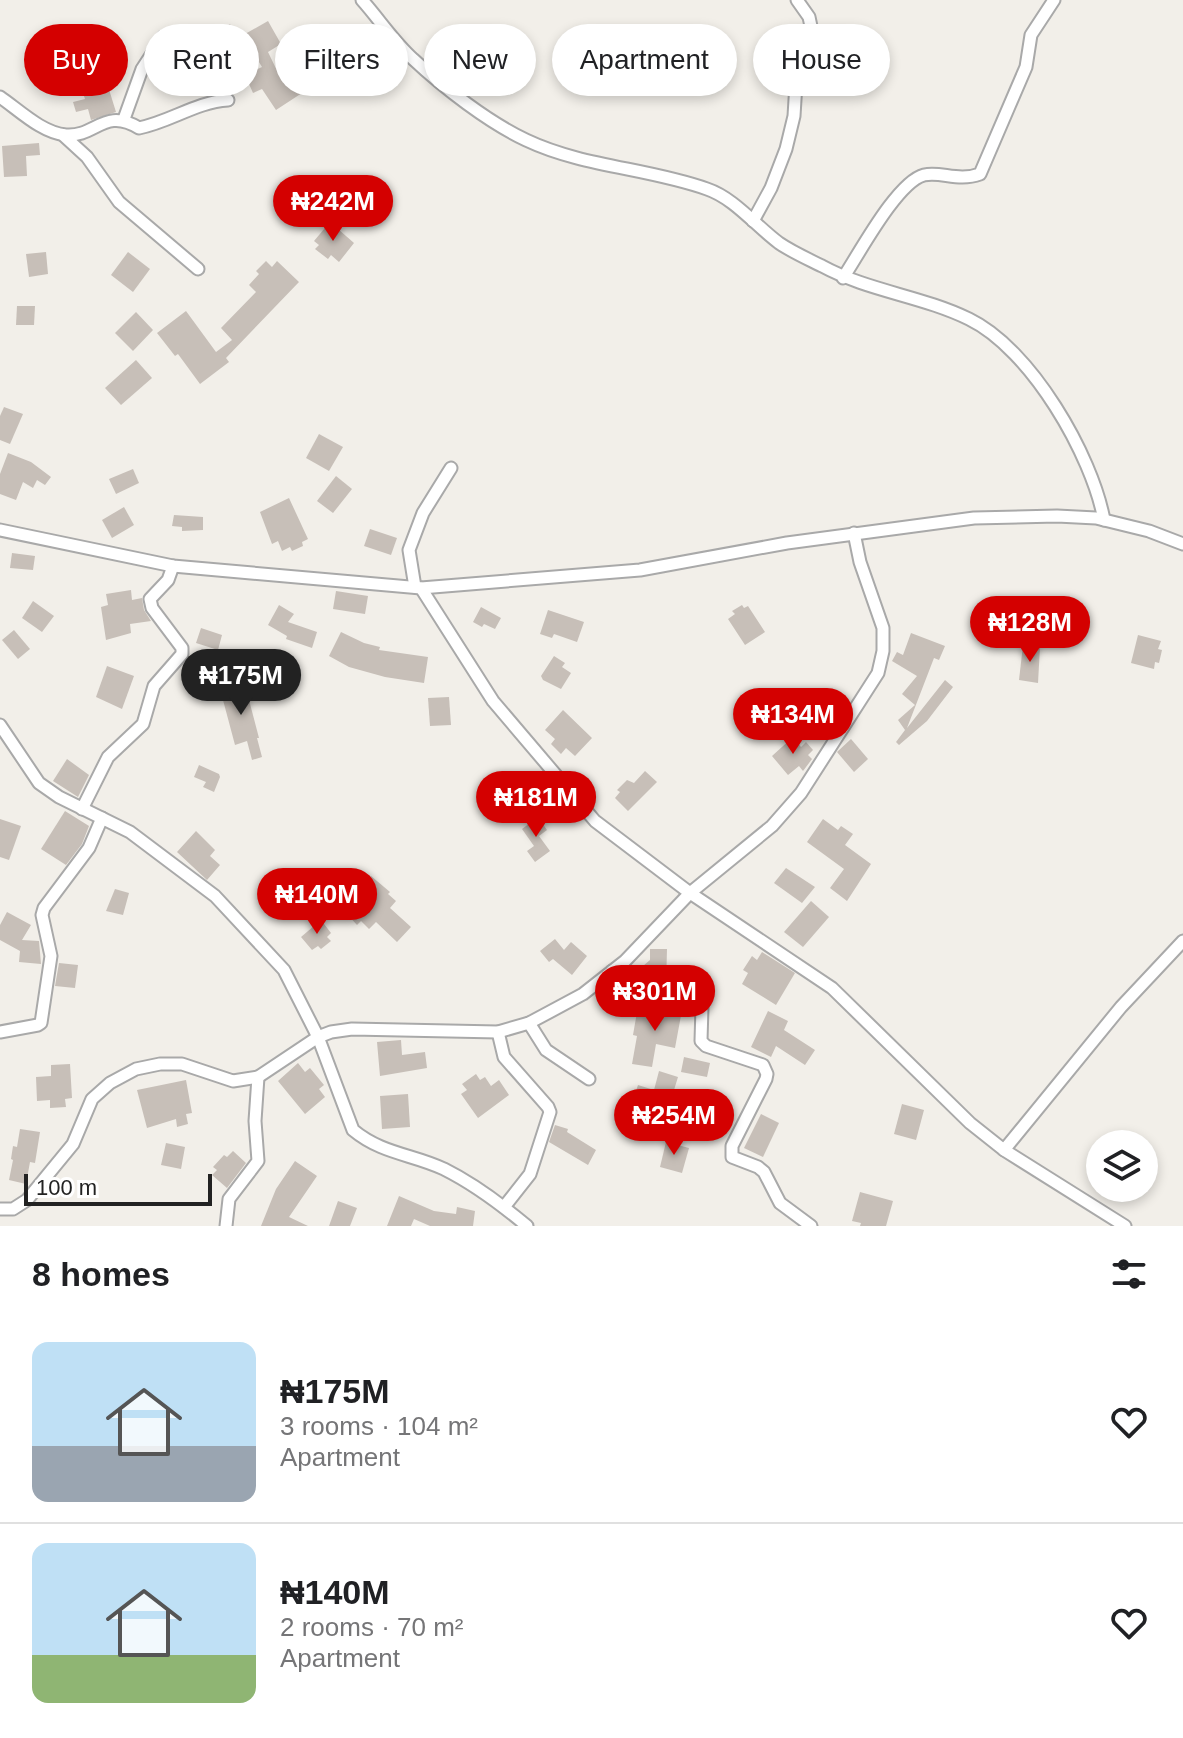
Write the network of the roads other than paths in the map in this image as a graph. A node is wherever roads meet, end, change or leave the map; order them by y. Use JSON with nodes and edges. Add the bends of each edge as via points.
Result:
{"nodes":[{"id":1,"x":362,"y":0,"type":"edge"},
{"id":2,"x":797,"y":0,"type":"edge"},
{"id":3,"x":1054,"y":0,"type":"edge"},
{"id":4,"x":144,"y":66,"type":"edge"},
{"id":5,"x":0,"y":97,"type":"edge"},
{"id":6,"x":228,"y":100,"type":"dead end"},
{"id":7,"x":124,"y":119,"type":"junction"},
{"id":8,"x":63,"y":135,"type":"junction"},
{"id":9,"x":753,"y":221,"type":"junction"},
{"id":10,"x":198,"y":269,"type":"dead end"},
{"id":11,"x":843,"y":278,"type":"junction"},
{"id":12,"x":451,"y":468,"type":"dead end"},
{"id":13,"x":1104,"y":520,"type":"junction"},
{"id":14,"x":0,"y":530,"type":"edge"},
{"id":15,"x":854,"y":533,"type":"junction"},
{"id":16,"x":1183,"y":544,"type":"edge"},
{"id":17,"x":173,"y":566,"type":"junction"},
{"id":18,"x":418,"y":588,"type":"junction"},
{"id":19,"x":0,"y":725,"type":"edge"},
{"id":20,"x":82,"y":809,"type":"junction"},
{"id":21,"x":102,"y":818,"type":"junction"},
{"id":22,"x":690,"y":893,"type":"junction"},
{"id":23,"x":1183,"y":941,"type":"edge"},
{"id":24,"x":612,"y":971,"type":"junction"},
{"id":25,"x":529,"y":1023,"type":"junction"},
{"id":26,"x":0,"y":1032,"type":"edge"},
{"id":27,"x":498,"y":1032,"type":"junction"},
{"id":28,"x":318,"y":1037,"type":"junction"},
{"id":29,"x":258,"y":1077,"type":"junction"},
{"id":30,"x":589,"y":1079,"type":"dead end"},
{"id":31,"x":1004,"y":1150,"type":"junction"},
{"id":32,"x":504,"y":1207,"type":"junction"},
{"id":33,"x":0,"y":1209,"type":"edge"},
{"id":34,"x":226,"y":1226,"type":"edge"},
{"id":35,"x":527,"y":1226,"type":"edge"},
{"id":36,"x":811,"y":1226,"type":"edge"},
{"id":37,"x":1122,"y":1226,"type":"edge"}],
"edges":[{"from":1,"to":9,"type":"street","via":[[412,58],[526,140],[574,158],[711,190]]},
{"from":2,"to":9,"type":"street","via":[[812,31],[796,83],[786,149]]},
{"from":3,"to":11,"type":"street","via":[[1031,35],[1026,67],[980,174],[925,175],[909,183]]},
{"from":4,"to":7,"type":"street"},
{"from":5,"to":8,"type":"street"},
{"from":6,"to":7,"type":"street","via":[[198,105],[139,128]]},
{"from":7,"to":8,"type":"street"},
{"from":8,"to":10,"type":"street","via":[[87,157],[119,202]]},
{"from":9,"to":11,"type":"street","via":[[780,243]]},
{"from":11,"to":13,"type":"street","via":[[972,320],[1007,348],[1066,425],[1088,468]]},
{"from":12,"to":18,"type":"street","via":[[423,513],[409,550]]},
{"from":13,"to":15,"type":"street","via":[[1019,516]]},
{"from":13,"to":16,"type":"street"},
{"from":14,"to":17,"type":"street"},
{"from":15,"to":18,"type":"street","via":[[640,570]]},
{"from":15,"to":22,"type":"street","via":[[883,628],[878,673],[801,793],[772,826]]},
{"from":17,"to":18,"type":"street"},
{"from":17,"to":20,"type":"street","via":[[150,599],[182,654],[154,686],[143,724],[108,757]]},
{"from":18,"to":22,"type":"street","via":[[493,701],[595,821]]},
{"from":19,"to":20,"type":"street","via":[[39,783]]},
{"from":20,"to":21,"type":"street"},
{"from":21,"to":26,"type":"street","via":[[89,848],[44,908],[51,956],[41,1023]]},
{"from":21,"to":28,"type":"street","via":[[130,832],[215,896],[284,970]]},
{"from":22,"to":24,"type":"street"},
{"from":22,"to":31,"type":"street","via":[[832,988]]},
{"from":23,"to":31,"type":"street","via":[[1121,1007]]},
{"from":24,"to":25,"type":"street","via":[[583,994]]},
{"from":24,"to":36,"type":"street","via":[[621,990],[629,994],[694,1002],[702,1007],[701,1041],[706,1046],[763,1065],[766,1079],[732,1146],[732,1157],[764,1172],[780,1203]]},
{"from":25,"to":27,"type":"street"},
{"from":25,"to":30,"type":"street","via":[[546,1050]]},
{"from":27,"to":28,"type":"street","via":[[352,1029]]},
{"from":27,"to":32,"type":"street","via":[[504,1057],[550,1112],[530,1174]]},
{"from":28,"to":29,"type":"street"},
{"from":28,"to":32,"type":"street","via":[[353,1130],[386,1151],[445,1170]]},
{"from":29,"to":33,"type":"street","via":[[233,1081],[182,1064],[136,1069],[92,1099],[73,1144],[27,1200],[13,1209]]},
{"from":29,"to":34,"type":"street","via":[[258,1161],[229,1199]]},
{"from":31,"to":37,"type":"street"},
{"from":32,"to":35,"type":"street"}]}
